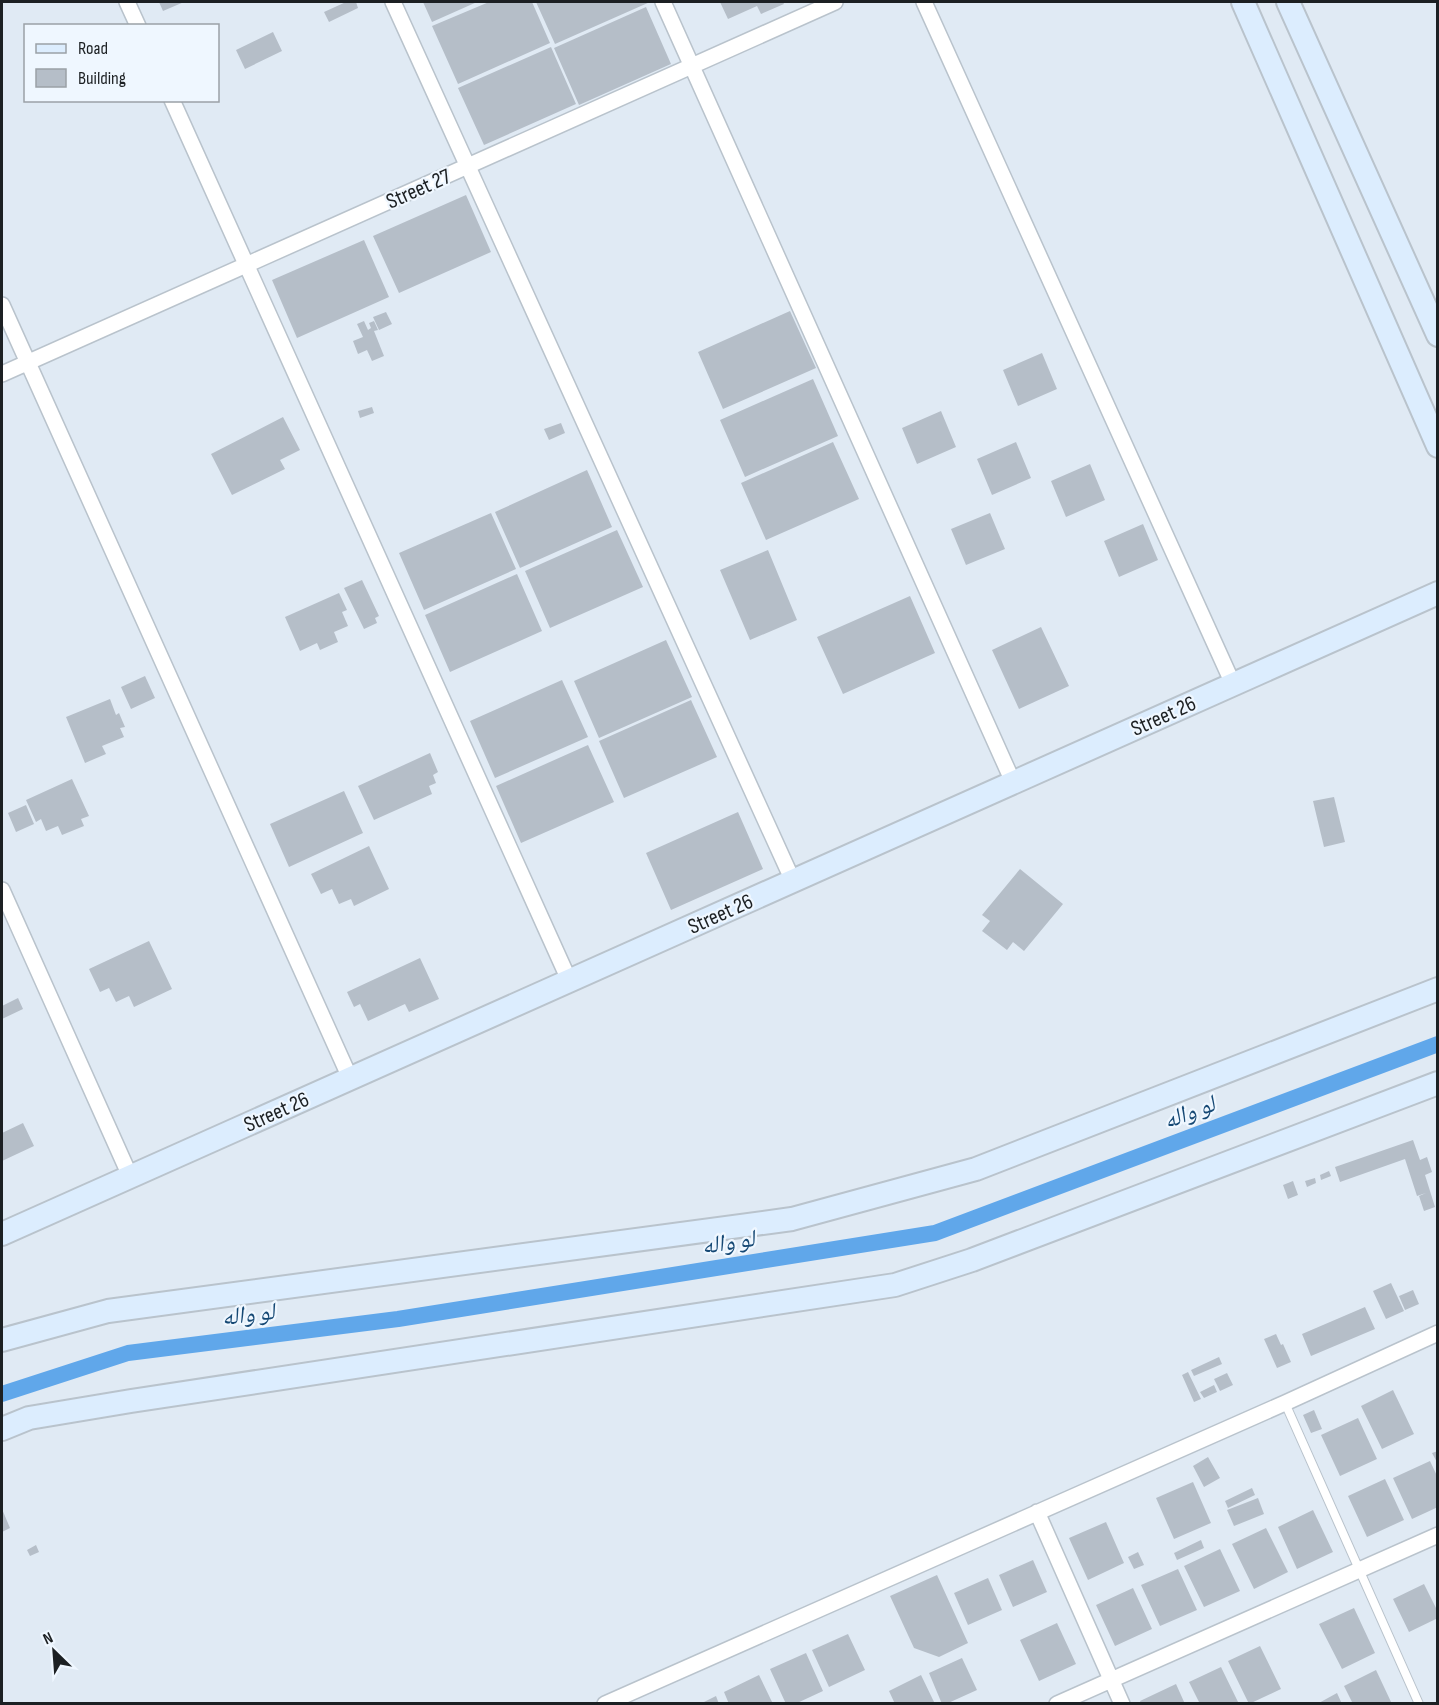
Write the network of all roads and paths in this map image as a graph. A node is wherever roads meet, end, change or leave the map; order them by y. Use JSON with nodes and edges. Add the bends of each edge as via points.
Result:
{"nodes":[{"id":1,"x":127,"y":2,"type":"edge"},
{"id":2,"x":393,"y":2,"type":"edge"},
{"id":3,"x":663,"y":2,"type":"edge"},
{"id":4,"x":836,"y":2,"type":"edge"},
{"id":5,"x":924,"y":2,"type":"edge"},
{"id":6,"x":1243,"y":2,"type":"edge"},
{"id":7,"x":1288,"y":2,"type":"edge"},
{"id":8,"x":137,"y":24,"type":"edge"},
{"id":9,"x":692,"y":66,"type":"junction"},
{"id":10,"x":172,"y":102,"type":"edge"},
{"id":11,"x":468,"y":166,"type":"junction"},
{"id":12,"x":246,"y":265,"type":"junction"},
{"id":13,"x":2,"y":305,"type":"edge"},
{"id":14,"x":1437,"y":335,"type":"edge"},
{"id":15,"x":27,"y":363,"type":"junction"},
{"id":16,"x":2,"y":374,"type":"edge"},
{"id":17,"x":1437,"y":446,"type":"edge"},
{"id":18,"x":1437,"y":593,"type":"edge"},
{"id":19,"x":1233,"y":684,"type":"junction"},
{"id":20,"x":1013,"y":782,"type":"junction"},
{"id":21,"x":793,"y":881,"type":"junction"},
{"id":22,"x":2,"y":890,"type":"edge"},
{"id":23,"x":569,"y":980,"type":"junction"},
{"id":24,"x":1437,"y":989,"type":"edge"},
{"id":25,"x":350,"y":1078,"type":"junction"},
{"id":26,"x":1437,"y":1083,"type":"edge"},
{"id":27,"x":130,"y":1176,"type":"junction"},
{"id":28,"x":2,"y":1234,"type":"edge"},
{"id":29,"x":1437,"y":1333,"type":"edge"},
{"id":30,"x":2,"y":1340,"type":"edge"},
{"id":31,"x":1285,"y":1403,"type":"junction"},
{"id":32,"x":2,"y":1429,"type":"edge"},
{"id":33,"x":1037,"y":1512,"type":"junction"},
{"id":34,"x":1437,"y":1535,"type":"edge"},
{"id":35,"x":1359,"y":1569,"type":"junction"},
{"id":36,"x":1112,"y":1679,"type":"junction"},
{"id":37,"x":605,"y":1704,"type":"edge"},
{"id":38,"x":1057,"y":1704,"type":"edge"},
{"id":39,"x":1122,"y":1704,"type":"edge"},
{"id":40,"x":1419,"y":1704,"type":"edge"}],
"edges":[{"from":1,"to":8,"type":"street"},
{"from":2,"to":11,"type":"street"},
{"from":3,"to":9,"type":"street"},
{"from":4,"to":9,"type":"street","name":"Street 27"},
{"from":5,"to":19,"type":"street"},
{"from":6,"to":17,"type":"street"},
{"from":7,"to":14,"type":"street"},
{"from":9,"to":11,"type":"street","name":"Street 27"},
{"from":9,"to":20,"type":"street"},
{"from":10,"to":12,"type":"street"},
{"from":11,"to":12,"type":"street","name":"Street 27"},
{"from":11,"to":21,"type":"street"},
{"from":12,"to":15,"type":"street","name":"Street 27"},
{"from":12,"to":23,"type":"street"},
{"from":13,"to":15,"type":"street"},
{"from":15,"to":16,"type":"street","name":"Street 27"},
{"from":15,"to":25,"type":"street"},
{"from":18,"to":19,"type":"street","name":"Street 26"},
{"from":19,"to":20,"type":"street","name":"Street 26"},
{"from":20,"to":21,"type":"street","name":"Street 26"},
{"from":21,"to":23,"type":"street","name":"Street 26"},
{"from":22,"to":27,"type":"street"},
{"from":23,"to":25,"type":"street","name":"Street 26"},
{"from":24,"to":30,"type":"street","via":[[976,1169],[792,1219],[108,1311]]},
{"from":25,"to":27,"type":"street","name":"Street 26"},
{"from":26,"to":32,"type":"street","via":[[972,1260],[895,1285],[131,1401],[29,1418]]},
{"from":27,"to":28,"type":"street","name":"Street 26"},
{"from":29,"to":31,"type":"street"},
{"from":31,"to":33,"type":"street"},
{"from":31,"to":35,"type":"lane"},
{"from":33,"to":36,"type":"street"},
{"from":33,"to":37,"type":"street"},
{"from":34,"to":35,"type":"street"},
{"from":35,"to":36,"type":"street"},
{"from":35,"to":40,"type":"lane"},
{"from":36,"to":38,"type":"street"},
{"from":36,"to":39,"type":"street"}]}
